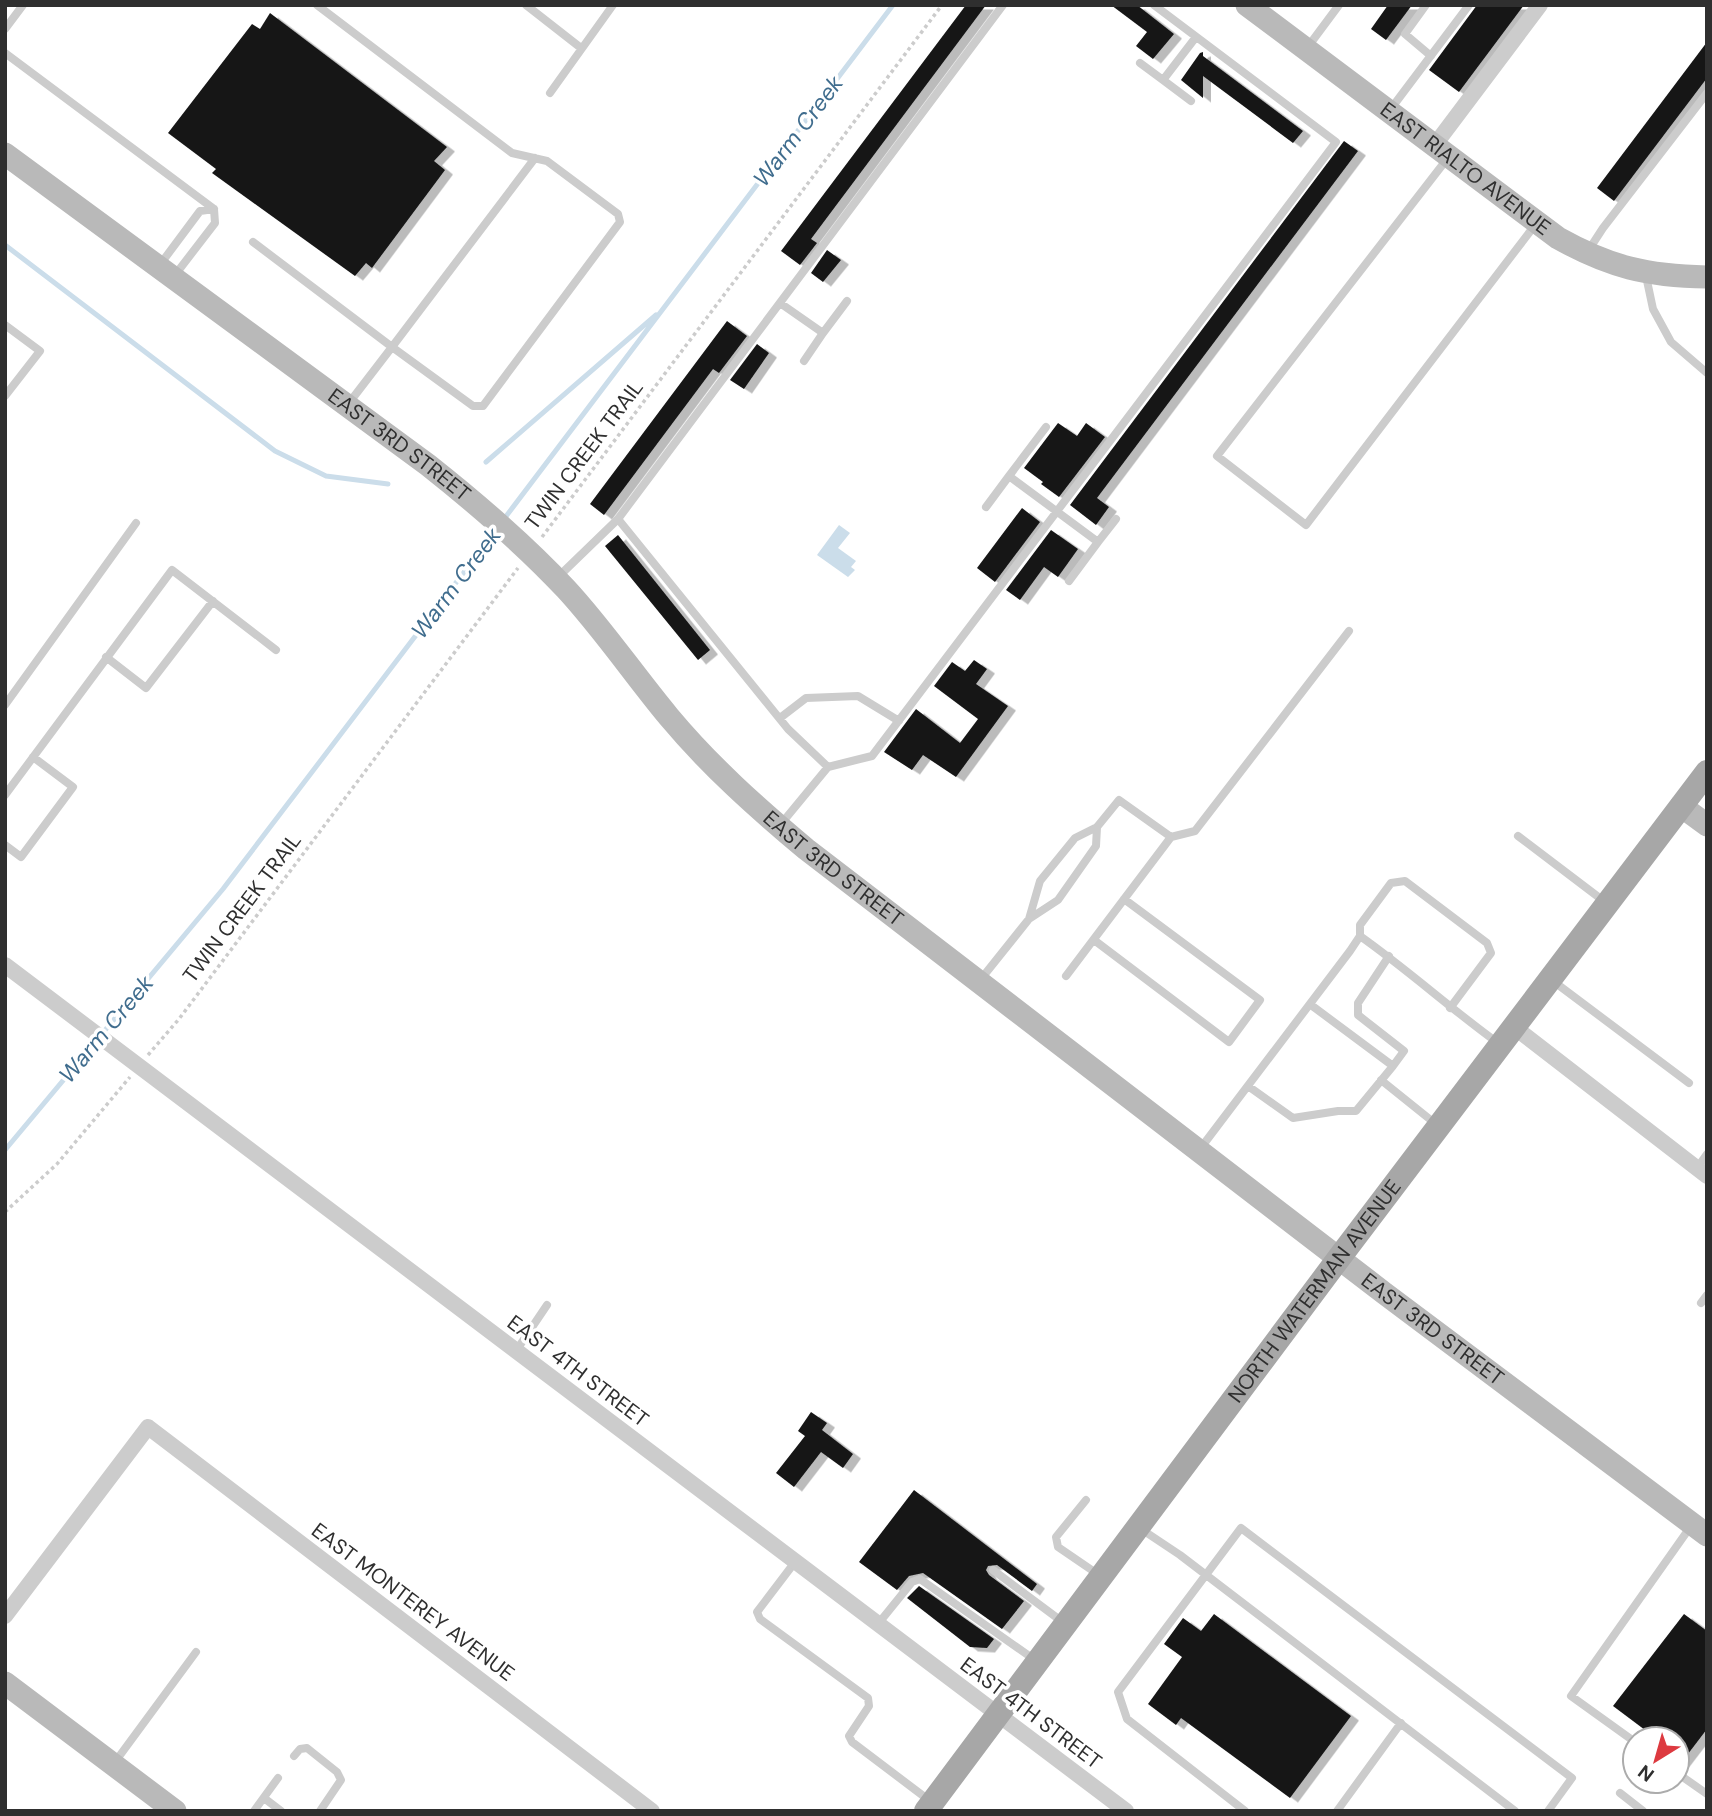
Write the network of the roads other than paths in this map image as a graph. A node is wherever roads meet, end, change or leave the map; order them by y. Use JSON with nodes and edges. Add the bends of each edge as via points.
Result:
{"nodes":[{"id":1,"x":317,"y":5,"type":"edge"},
{"id":2,"x":526,"y":5,"type":"edge"},
{"id":3,"x":612,"y":5,"type":"edge"},
{"id":4,"x":1003,"y":5,"type":"edge"},
{"id":5,"x":1154,"y":5,"type":"edge"},
{"id":6,"x":1247,"y":5,"type":"edge"},
{"id":7,"x":1339,"y":5,"type":"edge"},
{"id":8,"x":1426,"y":5,"type":"edge"},
{"id":9,"x":1469,"y":5,"type":"edge"},
{"id":10,"x":1540,"y":5,"type":"edge"},
{"id":11,"x":18,"y":7,"type":"edge"},
{"id":12,"x":5,"y":29,"type":"edge"},
{"id":13,"x":1196,"y":37,"type":"junction"},
{"id":14,"x":581,"y":48,"type":"junction"},
{"id":15,"x":1305,"y":50,"type":"junction"},
{"id":16,"x":5,"y":52,"type":"edge"},
{"id":17,"x":1431,"y":56,"type":"junction"},
{"id":18,"x":1140,"y":63,"type":"dead end"},
{"id":19,"x":1163,"y":80,"type":"junction"},
{"id":20,"x":550,"y":93,"type":"dead end"},
{"id":21,"x":1707,"y":93,"type":"edge"},
{"id":22,"x":1191,"y":101,"type":"dead end"},
{"id":23,"x":1388,"y":112,"type":"junction"},
{"id":24,"x":1441,"y":151,"type":"junction"},
{"id":25,"x":5,"y":154,"type":"edge"},
{"id":26,"x":534,"y":158,"type":"junction"},
{"id":27,"x":214,"y":209,"type":"junction"},
{"id":28,"x":1537,"y":223,"type":"junction"},
{"id":29,"x":253,"y":242,"type":"dead end"},
{"id":30,"x":1586,"y":253,"type":"junction"},
{"id":31,"x":165,"y":272,"type":"junction"},
{"id":32,"x":1646,"y":273,"type":"junction"},
{"id":33,"x":1707,"y":277,"type":"edge"},
{"id":34,"x":847,"y":302,"type":"dead end"},
{"id":35,"x":780,"y":303,"type":"junction"},
{"id":36,"x":5,"y":325,"type":"edge"},
{"id":37,"x":823,"y":333,"type":"junction"},
{"id":38,"x":391,"y":347,"type":"junction"},
{"id":39,"x":803,"y":360,"type":"dead end"},
{"id":40,"x":1707,"y":373,"type":"edge"},
{"id":41,"x":5,"y":396,"type":"edge"},
{"id":42,"x":348,"y":406,"type":"junction"},
{"id":43,"x":1046,"y":427,"type":"dead end"},
{"id":44,"x":1009,"y":476,"type":"junction"},
{"id":45,"x":986,"y":507,"type":"dead end"},
{"id":46,"x":1056,"y":512,"type":"junction"},
{"id":47,"x":618,"y":519,"type":"junction"},
{"id":48,"x":1116,"y":519,"type":"dead end"},
{"id":49,"x":136,"y":523,"type":"dead end"},
{"id":50,"x":1098,"y":542,"type":"junction"},
{"id":51,"x":556,"y":579,"type":"junction"},
{"id":52,"x":1069,"y":581,"type":"dead end"},
{"id":53,"x":213,"y":601,"type":"junction"},
{"id":54,"x":1349,"y":631,"type":"dead end"},
{"id":55,"x":276,"y":650,"type":"dead end"},
{"id":56,"x":106,"y":657,"type":"junction"},
{"id":57,"x":5,"y":705,"type":"edge"},
{"id":58,"x":780,"y":718,"type":"junction"},
{"id":59,"x":899,"y":721,"type":"junction"},
{"id":60,"x":33,"y":757,"type":"junction"},
{"id":61,"x":828,"y":767,"type":"junction"},
{"id":62,"x":1707,"y":772,"type":"edge"},
{"id":63,"x":5,"y":794,"type":"edge"},
{"id":64,"x":1681,"y":806,"type":"junction"},
{"id":65,"x":1707,"y":825,"type":"edge"},
{"id":66,"x":779,"y":826,"type":"junction"},
{"id":67,"x":1097,"y":827,"type":"junction"},
{"id":68,"x":1518,"y":836,"type":"dead end"},
{"id":69,"x":1171,"y":837,"type":"junction"},
{"id":70,"x":5,"y":845,"type":"edge"},
{"id":71,"x":1124,"y":899,"type":"junction"},
{"id":72,"x":1607,"y":904,"type":"junction"},
{"id":73,"x":1028,"y":919,"type":"junction"},
{"id":74,"x":1360,"y":936,"type":"junction"},
{"id":75,"x":1094,"y":940,"type":"junction"},
{"id":76,"x":1389,"y":957,"type":"junction"},
{"id":77,"x":5,"y":965,"type":"edge"},
{"id":78,"x":1066,"y":976,"type":"dead end"},
{"id":79,"x":1550,"y":979,"type":"junction"},
{"id":80,"x":979,"y":982,"type":"junction"},
{"id":81,"x":1311,"y":1005,"type":"junction"},
{"id":82,"x":1450,"y":1008,"type":"junction"},
{"id":83,"x":1508,"y":1036,"type":"junction"},
{"id":84,"x":1393,"y":1066,"type":"junction"},
{"id":85,"x":1381,"y":1080,"type":"junction"},
{"id":86,"x":1689,"y":1083,"type":"dead end"},
{"id":87,"x":1248,"y":1086,"type":"junction"},
{"id":88,"x":1439,"y":1127,"type":"junction"},
{"id":89,"x":1198,"y":1151,"type":"junction"},
{"id":90,"x":1707,"y":1154,"type":"edge"},
{"id":91,"x":1702,"y":1172,"type":"edge"},
{"id":92,"x":1339,"y":1258,"type":"junction"},
{"id":93,"x":547,"y":1305,"type":"dead end"},
{"id":94,"x":516,"y":1351,"type":"junction"},
{"id":95,"x":1086,"y":1500,"type":"dead end"},
{"id":96,"x":1138,"y":1528,"type":"junction"},
{"id":97,"x":1699,"y":1530,"type":"edge"},
{"id":98,"x":795,"y":1562,"type":"junction"},
{"id":99,"x":993,"y":1570,"type":"dead end"},
{"id":100,"x":1205,"y":1575,"type":"junction"},
{"id":101,"x":1101,"y":1577,"type":"junction"},
{"id":102,"x":5,"y":1616,"type":"edge"},
{"id":103,"x":878,"y":1625,"type":"junction"},
{"id":104,"x":1066,"y":1625,"type":"junction"},
{"id":105,"x":196,"y":1652,"type":"dead end"},
{"id":106,"x":1038,"y":1662,"type":"junction"},
{"id":107,"x":5,"y":1683,"type":"edge"},
{"id":108,"x":998,"y":1715,"type":"junction"},
{"id":109,"x":1401,"y":1723,"type":"junction"},
{"id":110,"x":1621,"y":1732,"type":"edge"},
{"id":111,"x":295,"y":1756,"type":"dead end"},
{"id":112,"x":113,"y":1764,"type":"junction"},
{"id":113,"x":278,"y":1778,"type":"dead end"},
{"id":114,"x":1691,"y":1783,"type":"edge"},
{"id":115,"x":1620,"y":1793,"type":"dead end"},
{"id":116,"x":1707,"y":1794,"type":"edge"},
{"id":117,"x":264,"y":1798,"type":"junction"},
{"id":118,"x":929,"y":1807,"type":"edge"},
{"id":119,"x":175,"y":1811,"type":"edge"},
{"id":120,"x":254,"y":1811,"type":"edge"},
{"id":121,"x":281,"y":1811,"type":"edge"},
{"id":122,"x":320,"y":1811,"type":"edge"},
{"id":123,"x":652,"y":1811,"type":"edge"},
{"id":124,"x":1126,"y":1811,"type":"edge"},
{"id":125,"x":1245,"y":1811,"type":"edge"},
{"id":126,"x":1338,"y":1811,"type":"edge"},
{"id":127,"x":1516,"y":1811,"type":"edge"},
{"id":128,"x":1548,"y":1811,"type":"edge"},
{"id":129,"x":1643,"y":1811,"type":"edge"}],
"edges":[{"from":1,"to":26,"type":"lane","via":[[512,153]]},
{"from":2,"to":14,"type":"lane"},
{"from":3,"to":14,"type":"lane"},
{"from":4,"to":35,"type":"lane"},
{"from":5,"to":13,"type":"lane"},
{"from":6,"to":15,"type":"main road","name":"EAST RIALTO AVENUE"},
{"from":7,"to":15,"type":"lane"},
{"from":8,"to":17,"type":"lane","via":[[1405,34]]},
{"from":9,"to":17,"type":"lane"},
{"from":10,"to":24,"type":"street"},
{"from":11,"to":12,"type":"lane"},
{"from":13,"to":19,"type":"lane"},
{"from":13,"to":46,"type":"lane","via":[[1336,142]]},
{"from":14,"to":20,"type":"lane"},
{"from":15,"to":23,"type":"main road","name":"EAST RIALTO AVENUE"},
{"from":16,"to":27,"type":"lane"},
{"from":17,"to":23,"type":"lane"},
{"from":18,"to":19,"type":"lane"},
{"from":19,"to":22,"type":"lane"},
{"from":21,"to":30,"type":"lane"},
{"from":23,"to":24,"type":"main road","name":"EAST RIALTO AVENUE"},
{"from":24,"to":28,"type":"main road","name":"EAST RIALTO AVENUE"},
{"from":24,"to":28,"type":"lane","via":[[1217,456],[1306,525]]},
{"from":25,"to":31,"type":"main road","name":"EAST 3RD STREET"},
{"from":26,"to":38,"type":"lane"},
{"from":26,"to":38,"type":"lane","via":[[547,161],[618,214],[620,222],[483,406],[472,406]]},
{"from":27,"to":31,"type":"lane","via":[[215,223]]},
{"from":27,"to":31,"type":"lane","via":[[200,211]]},
{"from":28,"to":30,"type":"main road","name":"EAST RIALTO AVENUE"},
{"from":29,"to":38,"type":"lane"},
{"from":30,"to":32,"type":"main road","name":"EAST RIALTO AVENUE"},
{"from":31,"to":42,"type":"main road","name":"EAST 3RD STREET"},
{"from":32,"to":33,"type":"main road","name":"EAST RIALTO AVENUE"},
{"from":32,"to":40,"type":"lane","via":[[1653,309],[1671,342]]},
{"from":34,"to":37,"type":"lane"},
{"from":35,"to":37,"type":"lane"},
{"from":35,"to":47,"type":"lane"},
{"from":36,"to":41,"type":"lane","via":[[40,351]]},
{"from":37,"to":39,"type":"lane"},
{"from":38,"to":42,"type":"lane"},
{"from":42,"to":51,"type":"main road","name":"EAST 3RD STREET","via":[[478,505]]},
{"from":43,"to":44,"type":"lane"},
{"from":44,"to":45,"type":"lane"},
{"from":44,"to":46,"type":"lane"},
{"from":46,"to":50,"type":"lane"},
{"from":46,"to":59,"type":"lane"},
{"from":47,"to":51,"type":"lane"},
{"from":47,"to":58,"type":"lane"},
{"from":48,"to":50,"type":"lane"},
{"from":49,"to":57,"type":"lane"},
{"from":50,"to":52,"type":"lane"},
{"from":51,"to":66,"type":"main road","name":"EAST 3RD STREET","via":[[711,764]]},
{"from":53,"to":55,"type":"lane"},
{"from":53,"to":56,"type":"lane","via":[[146,688]]},
{"from":53,"to":56,"type":"lane","via":[[172,570]]},
{"from":54,"to":69,"type":"lane","via":[[1195,831]]},
{"from":56,"to":60,"type":"lane"},
{"from":58,"to":59,"type":"lane","via":[[806,698],[858,696]]},
{"from":58,"to":61,"type":"lane"},
{"from":59,"to":61,"type":"lane","via":[[872,756]]},
{"from":60,"to":63,"type":"lane"},
{"from":60,"to":70,"type":"lane","via":[[73,787],[20,857]]},
{"from":61,"to":66,"type":"lane"},
{"from":62,"to":64,"type":"main road","name":"NORTH WATERMAN AVENUE"},
{"from":64,"to":65,"type":"main road"},
{"from":64,"to":72,"type":"main road","name":"NORTH WATERMAN AVENUE"},
{"from":66,"to":80,"type":"main road","name":"EAST 3RD STREET"},
{"from":67,"to":69,"type":"lane","via":[[1119,800]]},
{"from":67,"to":73,"type":"lane","via":[[1075,838],[1040,881]]},
{"from":67,"to":73,"type":"lane","via":[[1096,846],[1058,900]]},
{"from":68,"to":72,"type":"lane"},
{"from":69,"to":71,"type":"lane"},
{"from":71,"to":75,"type":"lane"},
{"from":71,"to":75,"type":"lane","via":[[1260,1000],[1229,1042]]},
{"from":72,"to":79,"type":"main road","name":"NORTH WATERMAN AVENUE"},
{"from":73,"to":80,"type":"lane"},
{"from":74,"to":76,"type":"lane"},
{"from":74,"to":81,"type":"lane"},
{"from":74,"to":82,"type":"lane","via":[[1360,926],[1391,883],[1405,881],[1487,943],[1491,953]]},
{"from":75,"to":78,"type":"lane"},
{"from":76,"to":82,"type":"lane"},
{"from":76,"to":84,"type":"lane","via":[[1358,1003],[1358,1015],[1404,1051]]},
{"from":77,"to":94,"type":"street","name":"EAST 4TH STREET"},
{"from":79,"to":83,"type":"main road","name":"NORTH WATERMAN AVENUE"},
{"from":79,"to":86,"type":"lane"},
{"from":80,"to":89,"type":"main road","name":"EAST 3RD STREET"},
{"from":81,"to":84,"type":"lane"},
{"from":81,"to":87,"type":"lane"},
{"from":82,"to":83,"type":"lane"},
{"from":83,"to":88,"type":"main road","name":"NORTH WATERMAN AVENUE"},
{"from":83,"to":91,"type":"street"},
{"from":84,"to":85,"type":"lane"},
{"from":85,"to":87,"type":"lane","via":[[1356,1111],[1293,1118]]},
{"from":85,"to":88,"type":"lane"},
{"from":87,"to":89,"type":"lane"},
{"from":88,"to":92,"type":"main road","name":"NORTH WATERMAN AVENUE"},
{"from":89,"to":92,"type":"main road","name":"EAST 3RD STREET"},
{"from":90,"to":91,"type":"lane"},
{"from":92,"to":96,"type":"main road","name":"NORTH WATERMAN AVENUE"},
{"from":92,"to":97,"type":"main road","name":"EAST 3RD STREET"},
{"from":93,"to":94,"type":"lane"},
{"from":94,"to":98,"type":"street","name":"EAST 4TH STREET"},
{"from":95,"to":101,"type":"lane","via":[[1056,1537],[1058,1547]]},
{"from":96,"to":100,"type":"lane"},
{"from":96,"to":101,"type":"main road","name":"NORTH WATERMAN AVENUE"},
{"from":97,"to":110,"type":"lane","via":[[1571,1696]]},
{"from":98,"to":103,"type":"street","name":"EAST 4TH STREET"},
{"from":98,"to":118,"type":"lane","via":[[757,1612],[760,1619],[869,1698],[869,1706],[849,1736],[852,1742]]},
{"from":99,"to":104,"type":"lane"},
{"from":100,"to":109,"type":"lane"},
{"from":100,"to":125,"type":"lane","via":[[1118,1692],[1127,1719]]},
{"from":100,"to":128,"type":"lane","via":[[1241,1528],[1572,1778]]},
{"from":101,"to":104,"type":"main road","name":"NORTH WATERMAN AVENUE"},
{"from":102,"to":123,"type":"street","name":"EAST MONTEREY AVENUE","via":[[148,1427]]},
{"from":103,"to":106,"type":"lane","via":[[912,1582],[920,1579]]},
{"from":103,"to":108,"type":"street","name":"EAST 4TH STREET"},
{"from":104,"to":106,"type":"main road","name":"NORTH WATERMAN AVENUE"},
{"from":105,"to":112,"type":"lane"},
{"from":106,"to":108,"type":"main road","name":"NORTH WATERMAN AVENUE"},
{"from":107,"to":112,"type":"main road"},
{"from":108,"to":118,"type":"main road","name":"NORTH WATERMAN AVENUE"},
{"from":108,"to":124,"type":"street","name":"EAST 4TH STREET"},
{"from":109,"to":126,"type":"lane"},
{"from":109,"to":127,"type":"lane"},
{"from":111,"to":122,"type":"lane","via":[[307,1748],[341,1780]]},
{"from":112,"to":119,"type":"main road"},
{"from":113,"to":117,"type":"lane"},
{"from":114,"to":116,"type":"lane"},
{"from":115,"to":129,"type":"lane"},
{"from":117,"to":120,"type":"lane"},
{"from":117,"to":121,"type":"lane"}]}
